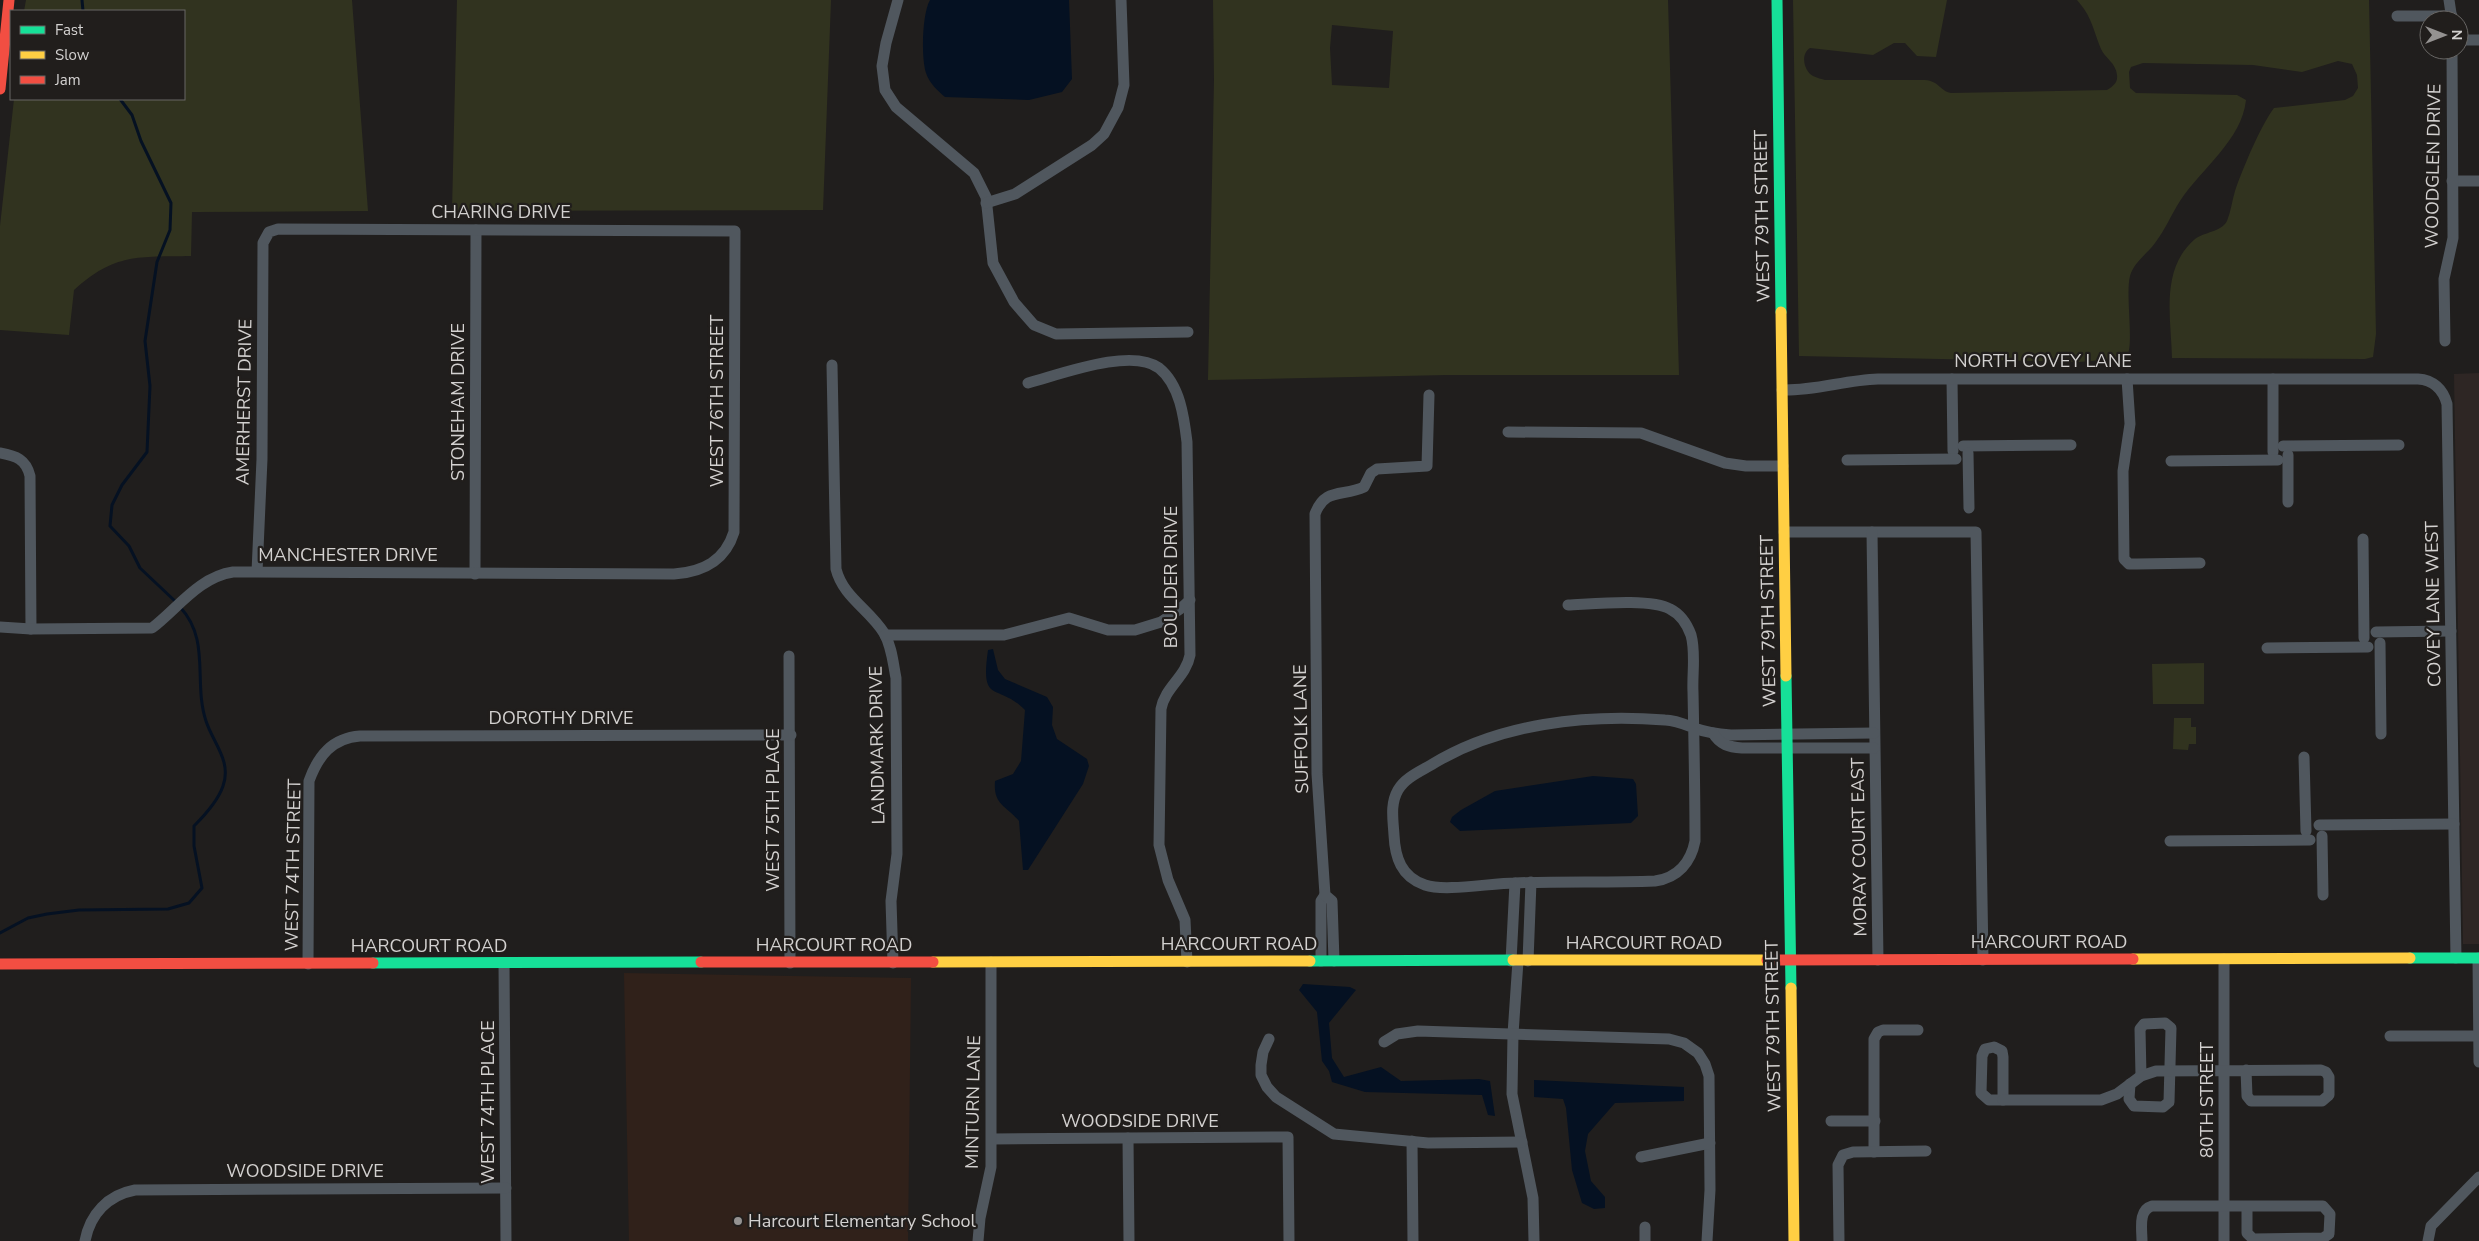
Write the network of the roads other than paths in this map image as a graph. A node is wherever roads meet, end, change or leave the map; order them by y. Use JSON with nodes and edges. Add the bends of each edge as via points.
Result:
{"nodes":[{"id":1,"x":9,"y":0,"type":"edge"},
{"id":2,"x":898,"y":0,"type":"edge"},
{"id":3,"x":1121,"y":0,"type":"edge"},
{"id":4,"x":1776,"y":0,"type":"edge"},
{"id":5,"x":2397,"y":16,"type":"dead end"},
{"id":6,"x":2419,"y":17,"type":"edge"},
{"id":7,"x":2452,"y":60,"type":"edge"},
{"id":8,"x":0,"y":89,"type":"edge"},
{"id":9,"x":2452,"y":181,"type":"junction"},
{"id":10,"x":2479,"y":181,"type":"edge"},
{"id":11,"x":986,"y":203,"type":"junction"},
{"id":12,"x":476,"y":230,"type":"junction"},
{"id":13,"x":735,"y":231,"type":"joint"},
{"id":14,"x":267,"y":233,"type":"joint"},
{"id":15,"x":1188,"y":332,"type":"dead end"},
{"id":16,"x":2445,"y":341,"type":"dead end"},
{"id":17,"x":832,"y":365,"type":"dead end"},
{"id":18,"x":1952,"y":379,"type":"junction"},
{"id":19,"x":2127,"y":379,"type":"junction"},
{"id":20,"x":2273,"y":379,"type":"junction"},
{"id":21,"x":2304,"y":379,"type":"joint"},
{"id":22,"x":1028,"y":383,"type":"dead end"},
{"id":23,"x":1782,"y":390,"type":"junction"},
{"id":24,"x":1429,"y":395,"type":"dead end"},
{"id":25,"x":1508,"y":432,"type":"dead end"},
{"id":26,"x":2071,"y":445,"type":"dead end"},
{"id":27,"x":2399,"y":445,"type":"dead end"},
{"id":28,"x":1960,"y":452,"type":"junction"},
{"id":29,"x":0,"y":453,"type":"edge"},
{"id":30,"x":2280,"y":453,"type":"junction"},
{"id":31,"x":1847,"y":460,"type":"dead end"},
{"id":32,"x":2171,"y":461,"type":"dead end"},
{"id":33,"x":1783,"y":466,"type":"junction"},
{"id":34,"x":2288,"y":502,"type":"dead end"},
{"id":35,"x":1968,"y":508,"type":"dead end"},
{"id":36,"x":1784,"y":532,"type":"junction"},
{"id":37,"x":1872,"y":532,"type":"junction"},
{"id":38,"x":2363,"y":538,"type":"dead end"},
{"id":39,"x":714,"y":563,"type":"joint"},
{"id":40,"x":2200,"y":563,"type":"dead end"},
{"id":41,"x":257,"y":572,"type":"junction"},
{"id":42,"x":475,"y":574,"type":"junction"},
{"id":43,"x":1190,"y":600,"type":"junction"},
{"id":44,"x":1568,"y":604,"type":"dead end"},
{"id":45,"x":0,"y":627,"type":"edge"},
{"id":46,"x":31,"y":629,"type":"junction"},
{"id":47,"x":2451,"y":631,"type":"junction"},
{"id":48,"x":885,"y":635,"type":"junction"},
{"id":49,"x":2378,"y":637,"type":"junction"},
{"id":50,"x":2366,"y":642,"type":"junction"},
{"id":51,"x":2267,"y":648,"type":"dead end"},
{"id":52,"x":789,"y":656,"type":"dead end"},
{"id":53,"x":1694,"y":728,"type":"junction"},
{"id":54,"x":1712,"y":733,"type":"junction"},
{"id":55,"x":1874,"y":733,"type":"junction"},
{"id":56,"x":1787,"y":734,"type":"junction"},
{"id":57,"x":2381,"y":734,"type":"dead end"},
{"id":58,"x":791,"y":736,"type":"junction"},
{"id":59,"x":334,"y":744,"type":"joint"},
{"id":60,"x":1874,"y":748,"type":"junction"},
{"id":61,"x":1787,"y":749,"type":"junction"},
{"id":62,"x":2304,"y":757,"type":"dead end"},
{"id":63,"x":2454,"y":824,"type":"junction"},
{"id":64,"x":2320,"y":830,"type":"junction"},
{"id":65,"x":2308,"y":836,"type":"junction"},
{"id":66,"x":2170,"y":841,"type":"dead end"},
{"id":67,"x":1531,"y":882,"type":"junction"},
{"id":68,"x":1515,"y":883,"type":"junction"},
{"id":69,"x":1325,"y":895,"type":"junction"},
{"id":70,"x":2323,"y":895,"type":"dead end"},
{"id":71,"x":2456,"y":958,"type":"junction"},
{"id":72,"x":2478,"y":958,"type":"edge"},
{"id":73,"x":2224,"y":959,"type":"junction"},
{"id":74,"x":1790,"y":960,"type":"junction"},
{"id":75,"x":1878,"y":960,"type":"junction"},
{"id":76,"x":1983,"y":960,"type":"junction"},
{"id":77,"x":1322,"y":961,"type":"junction"},
{"id":78,"x":1334,"y":961,"type":"junction"},
{"id":79,"x":1519,"y":961,"type":"junction"},
{"id":80,"x":991,"y":962,"type":"junction"},
{"id":81,"x":1187,"y":962,"type":"junction"},
{"id":82,"x":504,"y":963,"type":"junction"},
{"id":83,"x":790,"y":963,"type":"junction"},
{"id":84,"x":893,"y":963,"type":"junction"},
{"id":85,"x":0,"y":964,"type":"edge"},
{"id":86,"x":308,"y":964,"type":"junction"},
{"id":87,"x":1918,"y":1030,"type":"dead end"},
{"id":88,"x":1513,"y":1034,"type":"junction"},
{"id":89,"x":2390,"y":1036,"type":"dead end"},
{"id":90,"x":2479,"y":1036,"type":"edge"},
{"id":91,"x":1269,"y":1039,"type":"dead end"},
{"id":92,"x":1384,"y":1042,"type":"dead end"},
{"id":93,"x":2479,"y":1062,"type":"edge"},
{"id":94,"x":2171,"y":1070,"type":"junction"},
{"id":95,"x":2224,"y":1070,"type":"junction"},
{"id":96,"x":2246,"y":1070,"type":"junction"},
{"id":97,"x":2141,"y":1076,"type":"junction"},
{"id":98,"x":2130,"y":1084,"type":"junction"},
{"id":99,"x":2003,"y":1100,"type":"dead end"},
{"id":100,"x":1831,"y":1121,"type":"dead end"},
{"id":101,"x":1875,"y":1121,"type":"junction"},
{"id":102,"x":1128,"y":1138,"type":"junction"},
{"id":103,"x":992,"y":1139,"type":"junction"},
{"id":104,"x":1412,"y":1141,"type":"junction"},
{"id":105,"x":1522,"y":1142,"type":"junction"},
{"id":106,"x":1710,"y":1143,"type":"junction"},
{"id":107,"x":1926,"y":1151,"type":"dead end"},
{"id":108,"x":1874,"y":1152,"type":"junction"},
{"id":109,"x":1641,"y":1157,"type":"dead end"},
{"id":110,"x":2479,"y":1177,"type":"edge"},
{"id":111,"x":506,"y":1188,"type":"junction"},
{"id":112,"x":2225,"y":1207,"type":"junction"},
{"id":113,"x":2247,"y":1207,"type":"junction"},
{"id":114,"x":1645,"y":1227,"type":"dead end"},
{"id":115,"x":85,"y":1241,"type":"edge"},
{"id":116,"x":506,"y":1241,"type":"edge"},
{"id":117,"x":978,"y":1241,"type":"edge"},
{"id":118,"x":1129,"y":1241,"type":"edge"},
{"id":119,"x":1289,"y":1241,"type":"edge"},
{"id":120,"x":1413,"y":1241,"type":"edge"},
{"id":121,"x":1534,"y":1241,"type":"edge"},
{"id":122,"x":1645,"y":1241,"type":"edge"},
{"id":123,"x":1707,"y":1241,"type":"edge"},
{"id":124,"x":1794,"y":1241,"type":"edge"},
{"id":125,"x":1839,"y":1241,"type":"edge"},
{"id":126,"x":2142,"y":1241,"type":"edge"},
{"id":127,"x":2224,"y":1241,"type":"edge"},
{"id":128,"x":2428,"y":1241,"type":"edge"}],
"edges":[{"from":1,"to":8,"type":"street"},
{"from":2,"to":11,"type":"street","via":[[882,66],[885,90],[896,107],[974,173]]},
{"from":3,"to":11,"type":"street","via":[[1124,84],[1118,108],[1104,134],[1015,194]]},
{"from":4,"to":23,"type":"street","name":"WEST 79TH STREET"},
{"from":5,"to":6,"type":"street"},
{"from":7,"to":9,"type":"street","name":"WOODGLEN DRIVE"},
{"from":9,"to":10,"type":"street"},
{"from":9,"to":16,"type":"street","name":"WOODGLEN DRIVE","via":[[2453,238],[2444,279]]},
{"from":11,"to":15,"type":"street","via":[[993,263],[1014,302],[1034,325],[1056,334]]},
{"from":12,"to":13,"type":"street","name":"CHARING DRIVE"},
{"from":12,"to":14,"type":"street","name":"CHARING DRIVE","via":[[278,229]]},
{"from":12,"to":42,"type":"street","name":"STONEHAM DRIVE"},
{"from":13,"to":39,"type":"street","name":"WEST 76TH STREET","via":[[734,532],[730,544]]},
{"from":14,"to":41,"type":"street","name":"AMERHERST DRIVE","via":[[263,243],[262,459]]},
{"from":17,"to":48,"type":"street","name":"LANDMARK DRIVE","via":[[836,569],[844,590]]},
{"from":18,"to":19,"type":"street","name":"NORTH COVEY LANE"},
{"from":18,"to":23,"type":"street","name":"NORTH COVEY LANE","via":[[1869,379],[1809,390]]},
{"from":18,"to":28,"type":"street"},
{"from":19,"to":20,"type":"street","name":"NORTH COVEY LANE"},
{"from":19,"to":40,"type":"street","via":[[2130,424],[2123,471],[2122,555],[2129,564]]},
{"from":20,"to":21,"type":"street","name":"NORTH COVEY LANE"},
{"from":20,"to":30,"type":"street"},
{"from":21,"to":47,"type":"street","name":"COVEY LANE WEST","via":[[2418,379],[2431,382],[2442,391],[2448,404]]},
{"from":22,"to":43,"type":"street","name":"BOULDER DRIVE","via":[[1105,362],[1140,362],[1157,367],[1174,389],[1187,432]]},
{"from":23,"to":33,"type":"street","name":"WEST 79TH STREET"},
{"from":24,"to":69,"type":"street","name":"SUFFOLK LANE","via":[[1427,466],[1376,469],[1364,487],[1326,497],[1315,514],[1317,774]]},
{"from":25,"to":33,"type":"street","via":[[1641,433],[1724,463]]},
{"from":26,"to":28,"type":"street"},
{"from":27,"to":30,"type":"street"},
{"from":28,"to":31,"type":"street"},
{"from":28,"to":35,"type":"street"},
{"from":29,"to":46,"type":"street","via":[[22,460],[30,476]]},
{"from":30,"to":32,"type":"street"},
{"from":30,"to":34,"type":"street"},
{"from":33,"to":36,"type":"street","name":"WEST 79TH STREET"},
{"from":36,"to":37,"type":"street"},
{"from":36,"to":56,"type":"street","name":"WEST 79TH STREET"},
{"from":37,"to":55,"type":"street","name":"MORAY COURT EAST"},
{"from":37,"to":76,"type":"street","via":[[1976,532]]},
{"from":38,"to":50,"type":"street"},
{"from":39,"to":42,"type":"street","name":"MANCHESTER DRIVE","via":[[674,574]]},
{"from":41,"to":42,"type":"street","name":"MANCHESTER DRIVE"},
{"from":41,"to":46,"type":"street","name":"MANCHESTER DRIVE","via":[[219,574],[185,597],[152,628]]},
{"from":43,"to":48,"type":"street","via":[[1161,622],[1135,630],[1108,630],[1069,618],[1004,635]]},
{"from":43,"to":81,"type":"street","name":"BOULDER DRIVE","via":[[1189,659],[1165,694],[1160,709],[1159,834],[1163,863],[1185,920]]},
{"from":44,"to":53,"type":"street","via":[[1656,604],[1671,609],[1683,620],[1693,644]]},
{"from":45,"to":46,"type":"street","name":"MANCHESTER DRIVE"},
{"from":47,"to":49,"type":"street"},
{"from":47,"to":63,"type":"street","name":"COVEY LANE WEST"},
{"from":48,"to":84,"type":"street","name":"LANDMARK DRIVE","via":[[896,678],[897,854],[891,901]]},
{"from":49,"to":50,"type":"street","via":[[2376,647]]},
{"from":49,"to":50,"type":"street","via":[[2369,631]]},
{"from":49,"to":57,"type":"street"},
{"from":50,"to":51,"type":"street"},
{"from":52,"to":58,"type":"street","name":"WEST 75TH PLACE"},
{"from":53,"to":54,"type":"street"},
{"from":53,"to":67,"type":"street","via":[[1695,841],[1683,868],[1669,878],[1655,881]]},
{"from":53,"to":68,"type":"street","via":[[1664,720],[1580,720],[1504,733],[1444,757],[1401,786],[1392,808],[1394,846],[1397,860],[1414,881],[1427,886]]},
{"from":54,"to":56,"type":"street"},
{"from":54,"to":61,"type":"street","via":[[1718,742],[1730,747]]},
{"from":55,"to":56,"type":"street"},
{"from":55,"to":60,"type":"street","name":"MORAY COURT EAST"},
{"from":56,"to":61,"type":"street","name":"WEST 79TH STREET"},
{"from":58,"to":59,"type":"street","name":"DOROTHY DRIVE","via":[[360,736]]},
{"from":58,"to":83,"type":"street","name":"WEST 75TH PLACE"},
{"from":59,"to":86,"type":"street","name":"WEST 74TH STREET","via":[[318,760],[310,781]]},
{"from":60,"to":61,"type":"street"},
{"from":60,"to":75,"type":"street","name":"MORAY COURT EAST"},
{"from":61,"to":74,"type":"street","name":"WEST 79TH STREET"},
{"from":62,"to":65,"type":"street"},
{"from":63,"to":64,"type":"street"},
{"from":63,"to":71,"type":"street","name":"COVEY LANE WEST"},
{"from":64,"to":65,"type":"street","via":[[2317,840]]},
{"from":64,"to":70,"type":"street"},
{"from":65,"to":66,"type":"street"},
{"from":67,"to":68,"type":"street"},
{"from":67,"to":79,"type":"street"},
{"from":68,"to":79,"type":"street"},
{"from":69,"to":77,"type":"street","via":[[1321,901]]},
{"from":69,"to":78,"type":"street","name":"SUFFOLK LANE","via":[[1332,901]]},
{"from":71,"to":72,"type":"street","name":"HARCOURT ROAD"},
{"from":71,"to":73,"type":"street","name":"HARCOURT ROAD"},
{"from":72,"to":90,"type":"street"},
{"from":73,"to":76,"type":"street","name":"HARCOURT ROAD"},
{"from":73,"to":95,"type":"street","name":"80TH STREET"},
{"from":74,"to":75,"type":"street","name":"HARCOURT ROAD"},
{"from":74,"to":79,"type":"street","name":"HARCOURT ROAD"},
{"from":74,"to":124,"type":"street","name":"WEST 79TH STREET"},
{"from":75,"to":76,"type":"street","name":"HARCOURT ROAD"},
{"from":77,"to":78,"type":"street","name":"HARCOURT ROAD"},
{"from":77,"to":81,"type":"street","name":"HARCOURT ROAD"},
{"from":78,"to":79,"type":"street","name":"HARCOURT ROAD"},
{"from":79,"to":88,"type":"street"},
{"from":80,"to":81,"type":"street","name":"HARCOURT ROAD"},
{"from":80,"to":84,"type":"street","name":"HARCOURT ROAD"},
{"from":80,"to":103,"type":"street","name":"MINTURN LANE"},
{"from":82,"to":83,"type":"street","name":"HARCOURT ROAD"},
{"from":82,"to":86,"type":"street","name":"HARCOURT ROAD"},
{"from":82,"to":111,"type":"street","name":"WEST 74TH PLACE"},
{"from":83,"to":84,"type":"street","name":"HARCOURT ROAD"},
{"from":85,"to":86,"type":"street","name":"HARCOURT ROAD"},
{"from":87,"to":101,"type":"street","via":[[1883,1030],[1875,1038]]},
{"from":88,"to":92,"type":"street","via":[[1413,1031],[1393,1035]]},
{"from":88,"to":105,"type":"street","via":[[1512,1094]]},
{"from":88,"to":106,"type":"street","via":[[1670,1039],[1687,1044],[1702,1058],[1709,1076]]},
{"from":89,"to":90,"type":"street"},
{"from":90,"to":93,"type":"street"},
{"from":91,"to":104,"type":"street","via":[[1263,1052],[1261,1075],[1276,1097],[1334,1134]]},
{"from":94,"to":95,"type":"street"},
{"from":94,"to":97,"type":"street"},
{"from":94,"to":97,"type":"street","via":[[2169,1026],[2147,1023],[2140,1029]]},
{"from":94,"to":98,"type":"street","via":[[2170,1100],[2165,1106],[2132,1106]]},
{"from":95,"to":96,"type":"street"},
{"from":95,"to":112,"type":"street","name":"80TH STREET"},
{"from":96,"to":96,"type":"street","via":[[2324,1071],[2329,1077],[2329,1095],[2322,1101],[2251,1101],[2247,1096]]},
{"from":97,"to":98,"type":"street"},
{"from":98,"to":99,"type":"street","via":[[2101,1100]]},
{"from":100,"to":101,"type":"street"},
{"from":101,"to":108,"type":"street"},
{"from":102,"to":103,"type":"street","name":"WOODSIDE DRIVE"},
{"from":102,"to":118,"type":"street"},
{"from":102,"to":119,"type":"street","name":"WOODSIDE DRIVE","via":[[1288,1137]]},
{"from":103,"to":117,"type":"street","name":"MINTURN LANE","via":[[992,1167]]},
{"from":104,"to":105,"type":"street"},
{"from":104,"to":120,"type":"street"},
{"from":105,"to":121,"type":"street","via":[[1533,1198]]},
{"from":106,"to":109,"type":"street"},
{"from":106,"to":123,"type":"street"},
{"from":107,"to":108,"type":"street"},
{"from":108,"to":125,"type":"street","via":[[1850,1152],[1839,1160]]},
{"from":110,"to":128,"type":"street","via":[[2431,1226]]},
{"from":111,"to":115,"type":"street","name":"WOODSIDE DRIVE","via":[[143,1189],[121,1193],[106,1202],[91,1223]]},
{"from":111,"to":116,"type":"street","name":"WEST 74TH PLACE"},
{"from":112,"to":113,"type":"street"},
{"from":112,"to":126,"type":"street","via":[[2148,1207],[2142,1215]]},
{"from":112,"to":127,"type":"street","name":"80TH STREET"},
{"from":113,"to":113,"type":"street","via":[[2323,1206],[2330,1214],[2328,1234],[2323,1238],[2251,1238],[2247,1233]]},
{"from":114,"to":122,"type":"street"}]}
